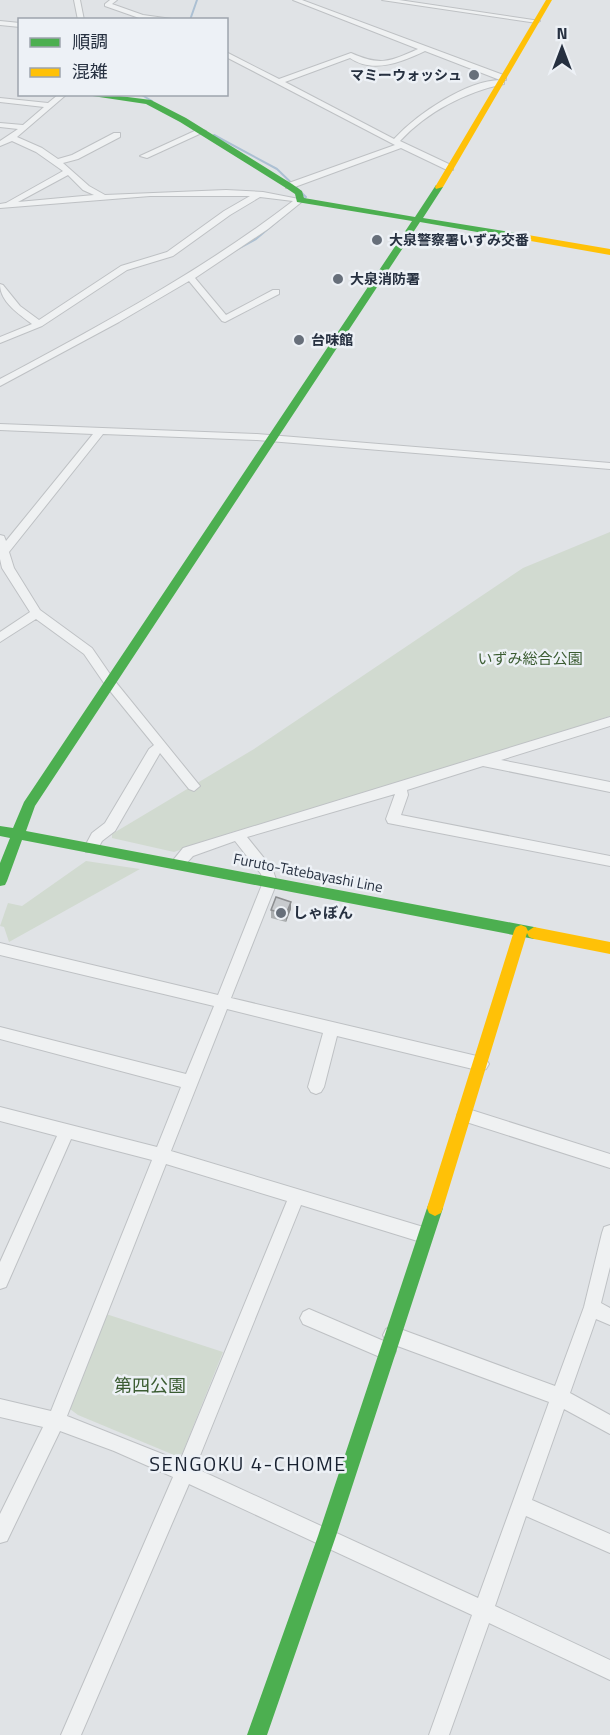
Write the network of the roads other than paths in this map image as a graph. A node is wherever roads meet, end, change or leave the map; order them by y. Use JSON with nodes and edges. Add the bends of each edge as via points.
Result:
{"nodes":[{"id":1,"x":77,"y":0,"type":"edge"},
{"id":2,"x":114,"y":0,"type":"edge"},
{"id":3,"x":296,"y":0,"type":"edge"},
{"id":4,"x":385,"y":0,"type":"edge"},
{"id":5,"x":549,"y":0,"type":"edge"},
{"id":6,"x":81,"y":18,"type":"edge"},
{"id":7,"x":153,"y":18,"type":"edge"},
{"id":8,"x":537,"y":21,"type":"junction"},
{"id":9,"x":0,"y":23,"type":"edge"},
{"id":10,"x":18,"y":25,"type":"edge"},
{"id":11,"x":425,"y":48,"type":"junction"},
{"id":12,"x":228,"y":55,"type":"edge"},
{"id":13,"x":502,"y":80,"type":"junction"},
{"id":14,"x":279,"y":82,"type":"junction"},
{"id":15,"x":62,"y":96,"type":"edge"},
{"id":16,"x":98,"y":96,"type":"edge"},
{"id":17,"x":0,"y":100,"type":"edge"},
{"id":18,"x":52,"y":106,"type":"junction"},
{"id":19,"x":0,"y":125,"type":"edge"},
{"id":20,"x":25,"y":127,"type":"junction"},
{"id":21,"x":202,"y":131,"type":"junction"},
{"id":22,"x":117,"y":135,"type":"dead end"},
{"id":23,"x":12,"y":138,"type":"junction"},
{"id":24,"x":0,"y":144,"type":"edge"},
{"id":25,"x":398,"y":144,"type":"junction"},
{"id":26,"x":144,"y":156,"type":"dead end"},
{"id":27,"x":57,"y":162,"type":"junction"},
{"id":28,"x":450,"y":168,"type":"junction"},
{"id":29,"x":69,"y":171,"type":"junction"},
{"id":30,"x":289,"y":186,"type":"junction"},
{"id":31,"x":258,"y":195,"type":"junction"},
{"id":32,"x":105,"y":198,"type":"junction"},
{"id":33,"x":300,"y":200,"type":"junction"},
{"id":34,"x":1,"y":206,"type":"edge"},
{"id":35,"x":419,"y":220,"type":"junction"},
{"id":36,"x":610,"y":252,"type":"edge"},
{"id":37,"x":191,"y":278,"type":"junction"},
{"id":38,"x":0,"y":287,"type":"edge"},
{"id":39,"x":276,"y":292,"type":"dead end"},
{"id":40,"x":39,"y":324,"type":"junction"},
{"id":41,"x":0,"y":340,"type":"edge"},
{"id":42,"x":0,"y":382,"type":"edge"},
{"id":43,"x":0,"y":427,"type":"edge"},
{"id":44,"x":100,"y":432,"type":"junction"},
{"id":45,"x":273,"y":438,"type":"junction"},
{"id":46,"x":610,"y":466,"type":"edge"},
{"id":47,"x":0,"y":538,"type":"edge"},
{"id":48,"x":5,"y":550,"type":"junction"},
{"id":49,"x":4,"y":570,"type":"edge"},
{"id":50,"x":36,"y":613,"type":"junction"},
{"id":51,"x":0,"y":638,"type":"edge"},
{"id":52,"x":110,"y":683,"type":"junction"},
{"id":53,"x":610,"y":721,"type":"edge"},
{"id":54,"x":161,"y":747,"type":"junction"},
{"id":55,"x":482,"y":762,"type":"junction"},
{"id":56,"x":194,"y":786,"type":"dead end"},
{"id":57,"x":610,"y":787,"type":"edge"},
{"id":58,"x":399,"y":788,"type":"junction"},
{"id":59,"x":0,"y":831,"type":"edge"},
{"id":60,"x":17,"y":833,"type":"junction"},
{"id":61,"x":238,"y":835,"type":"junction"},
{"id":62,"x":91,"y":848,"type":"junction"},
{"id":63,"x":610,"y":861,"type":"edge"},
{"id":64,"x":177,"y":864,"type":"junction"},
{"id":65,"x":0,"y":881,"type":"edge"},
{"id":66,"x":270,"y":882,"type":"junction"},
{"id":67,"x":521,"y":931,"type":"junction"},
{"id":68,"x":0,"y":948,"type":"edge"},
{"id":69,"x":610,"y":948,"type":"edge"},
{"id":70,"x":222,"y":1001,"type":"junction"},
{"id":71,"x":332,"y":1028,"type":"junction"},
{"id":72,"x":0,"y":1033,"type":"edge"},
{"id":73,"x":481,"y":1064,"type":"junction"},
{"id":74,"x":190,"y":1082,"type":"junction"},
{"id":75,"x":316,"y":1087,"type":"dead end"},
{"id":76,"x":0,"y":1114,"type":"edge"},
{"id":77,"x":465,"y":1115,"type":"junction"},
{"id":78,"x":67,"y":1131,"type":"junction"},
{"id":79,"x":161,"y":1155,"type":"junction"},
{"id":80,"x":610,"y":1161,"type":"edge"},
{"id":81,"x":297,"y":1196,"type":"junction"},
{"id":82,"x":610,"y":1233,"type":"edge"},
{"id":83,"x":424,"y":1235,"type":"junction"},
{"id":84,"x":0,"y":1281,"type":"edge"},
{"id":85,"x":592,"y":1307,"type":"junction"},
{"id":86,"x":610,"y":1317,"type":"edge"},
{"id":87,"x":309,"y":1318,"type":"dead end"},
{"id":88,"x":389,"y":1343,"type":"junction"},
{"id":89,"x":560,"y":1397,"type":"junction"},
{"id":90,"x":0,"y":1408,"type":"edge"},
{"id":91,"x":56,"y":1421,"type":"junction"},
{"id":92,"x":610,"y":1425,"type":"edge"},
{"id":93,"x":184,"y":1473,"type":"junction"},
{"id":94,"x":522,"y":1505,"type":"junction"},
{"id":95,"x":0,"y":1534,"type":"edge"},
{"id":96,"x":327,"y":1536,"type":"junction"},
{"id":97,"x":610,"y":1544,"type":"edge"},
{"id":98,"x":483,"y":1611,"type":"junction"},
{"id":99,"x":610,"y":1670,"type":"edge"},
{"id":100,"x":71,"y":1735,"type":"edge"},
{"id":101,"x":257,"y":1735,"type":"edge"},
{"id":102,"x":439,"y":1735,"type":"edge"}],
"edges":[{"from":1,"to":6,"type":"street"},
{"from":2,"to":7,"type":"street","via":[[107,5]]},
{"from":3,"to":11,"type":"street"},
{"from":4,"to":8,"type":"street","via":[[484,10]]},
{"from":5,"to":8,"type":"street"},
{"from":8,"to":13,"type":"street"},
{"from":9,"to":10,"type":"street"},
{"from":11,"to":13,"type":"street"},
{"from":11,"to":14,"type":"street","via":[[391,62],[366,62],[351,55]]},
{"from":12,"to":14,"type":"street"},
{"from":13,"to":25,"type":"street","via":[[454,99],[413,124]]},
{"from":13,"to":28,"type":"street"},
{"from":14,"to":25,"type":"street"},
{"from":15,"to":18,"type":"street"},
{"from":16,"to":21,"type":"street","via":[[148,102]]},
{"from":17,"to":18,"type":"street"},
{"from":18,"to":20,"type":"street"},
{"from":19,"to":20,"type":"street"},
{"from":20,"to":23,"type":"street"},
{"from":21,"to":26,"type":"street"},
{"from":21,"to":30,"type":"street"},
{"from":22,"to":27,"type":"street"},
{"from":23,"to":24,"type":"street"},
{"from":23,"to":27,"type":"street"},
{"from":25,"to":28,"type":"street"},
{"from":25,"to":30,"type":"street"},
{"from":27,"to":29,"type":"street"},
{"from":28,"to":35,"type":"street"},
{"from":29,"to":32,"type":"street","via":[[86,188]]},
{"from":29,"to":34,"type":"street"},
{"from":30,"to":33,"type":"street","via":[[299,193]]},
{"from":31,"to":32,"type":"street","via":[[199,192]]},
{"from":31,"to":33,"type":"street"},
{"from":31,"to":40,"type":"street","via":[[170,254],[124,268]]},
{"from":32,"to":34,"type":"street"},
{"from":33,"to":35,"type":"street"},
{"from":33,"to":37,"type":"street"},
{"from":35,"to":36,"type":"street"},
{"from":35,"to":45,"type":"street"},
{"from":37,"to":39,"type":"street","via":[[225,320]]},
{"from":37,"to":42,"type":"street"},
{"from":38,"to":40,"type":"street","via":[[17,308]]},
{"from":40,"to":41,"type":"street"},
{"from":43,"to":44,"type":"street"},
{"from":44,"to":45,"type":"street"},
{"from":44,"to":48,"type":"street"},
{"from":45,"to":46,"type":"street"},
{"from":45,"to":52,"type":"street"},
{"from":47,"to":48,"type":"street"},
{"from":48,"to":49,"type":"street"},
{"from":49,"to":50,"type":"street"},
{"from":50,"to":51,"type":"street"},
{"from":50,"to":52,"type":"street","via":[[88,651]]},
{"from":52,"to":54,"type":"street"},
{"from":52,"to":60,"type":"street","via":[[29,805]]},
{"from":53,"to":55,"type":"street"},
{"from":54,"to":56,"type":"street"},
{"from":54,"to":62,"type":"street","via":[[153,752],[110,827]]},
{"from":55,"to":57,"type":"street"},
{"from":55,"to":58,"type":"street"},
{"from":58,"to":61,"type":"street"},
{"from":58,"to":63,"type":"street","via":[[402,795],[393,819]]},
{"from":59,"to":60,"type":"street","name":"Furuto-Tatebayashi Line"},
{"from":60,"to":62,"type":"street","name":"Furuto-Tatebayashi Line"},
{"from":60,"to":65,"type":"street"},
{"from":61,"to":64,"type":"street","via":[[188,852]]},
{"from":61,"to":66,"type":"street","via":[[267,872]]},
{"from":62,"to":64,"type":"street","name":"Furuto-Tatebayashi Line"},
{"from":64,"to":66,"type":"street","name":"Furuto-Tatebayashi Line"},
{"from":66,"to":67,"type":"street","name":"Furuto-Tatebayashi Line"},
{"from":66,"to":70,"type":"street"},
{"from":67,"to":69,"type":"street","name":"Furuto-Tatebayashi Line"},
{"from":67,"to":73,"type":"street"},
{"from":68,"to":70,"type":"street"},
{"from":70,"to":71,"type":"street"},
{"from":70,"to":74,"type":"street"},
{"from":71,"to":73,"type":"street"},
{"from":71,"to":75,"type":"street"},
{"from":72,"to":74,"type":"street"},
{"from":73,"to":77,"type":"street"},
{"from":74,"to":79,"type":"street"},
{"from":76,"to":78,"type":"street"},
{"from":77,"to":80,"type":"street"},
{"from":77,"to":83,"type":"street"},
{"from":78,"to":79,"type":"street"},
{"from":78,"to":84,"type":"street"},
{"from":79,"to":81,"type":"street"},
{"from":79,"to":91,"type":"street"},
{"from":81,"to":83,"type":"street"},
{"from":81,"to":93,"type":"street"},
{"from":82,"to":85,"type":"street"},
{"from":83,"to":88,"type":"street"},
{"from":85,"to":86,"type":"street"},
{"from":85,"to":89,"type":"street"},
{"from":87,"to":88,"type":"street"},
{"from":88,"to":89,"type":"street"},
{"from":88,"to":96,"type":"street"},
{"from":89,"to":92,"type":"street"},
{"from":89,"to":94,"type":"street"},
{"from":90,"to":91,"type":"street"},
{"from":91,"to":93,"type":"street"},
{"from":91,"to":95,"type":"street"},
{"from":93,"to":96,"type":"street"},
{"from":93,"to":100,"type":"street"},
{"from":94,"to":97,"type":"street"},
{"from":94,"to":98,"type":"street"},
{"from":96,"to":98,"type":"street"},
{"from":96,"to":101,"type":"street"},
{"from":98,"to":99,"type":"street"},
{"from":98,"to":102,"type":"street"}]}
